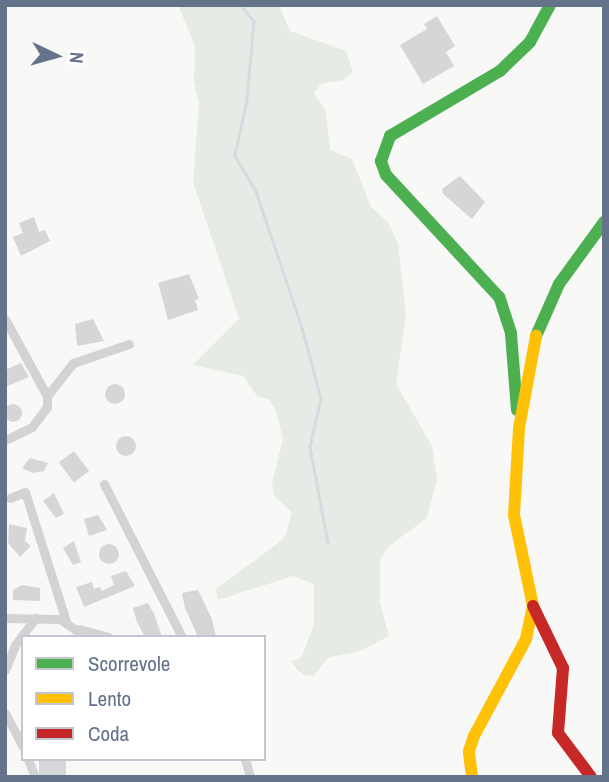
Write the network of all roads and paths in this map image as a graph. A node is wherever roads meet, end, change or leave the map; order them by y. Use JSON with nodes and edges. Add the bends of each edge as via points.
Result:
{"nodes":[{"id":1,"x":550,"y":5,"type":"edge"},
{"id":2,"x":604,"y":222,"type":"edge"},
{"id":3,"x":5,"y":319,"type":"edge"},
{"id":4,"x":129,"y":344,"type":"dead end"},
{"id":5,"x":47,"y":396,"type":"junction"},
{"id":6,"x":519,"y":428,"type":"junction"},
{"id":7,"x":5,"y":440,"type":"edge"},
{"id":8,"x":104,"y":484,"type":"dead end"},
{"id":9,"x":10,"y":498,"type":"dead end"},
{"id":10,"x":533,"y":606,"type":"junction"},
{"id":11,"x":5,"y":618,"type":"edge"},
{"id":12,"x":34,"y":618,"type":"junction"},
{"id":13,"x":66,"y":621,"type":"junction"},
{"id":14,"x":79,"y":629,"type":"junction"},
{"id":15,"x":22,"y":635,"type":"edge"},
{"id":16,"x":84,"y":635,"type":"edge"},
{"id":17,"x":101,"y":635,"type":"edge"},
{"id":18,"x":181,"y":635,"type":"edge"},
{"id":19,"x":21,"y":636,"type":"edge"},
{"id":20,"x":5,"y":670,"type":"edge"},
{"id":21,"x":6,"y":714,"type":"edge"},
{"id":22,"x":21,"y":743,"type":"edge"},
{"id":23,"x":472,"y":777,"type":"edge"},
{"id":24,"x":591,"y":777,"type":"edge"}],
"edges":[{"from":1,"to":6,"type":"street","via":[[530,42],[500,71],[390,136],[381,161],[386,175],[499,297],[511,332]]},
{"from":2,"to":6,"type":"street","via":[[583,246],[544,313],[531,346]]},
{"from":3,"to":5,"type":"street"},
{"from":4,"to":5,"type":"street","via":[[73,363]]},
{"from":5,"to":7,"type":"street","via":[[47,407],[32,427]]},
{"from":6,"to":10,"type":"street","via":[[514,515]]},
{"from":8,"to":18,"type":"street"},
{"from":9,"to":13,"type":"street","via":[[25,492]]},
{"from":10,"to":23,"type":"street","via":[[526,639],[474,736],[469,751]]},
{"from":10,"to":24,"type":"street","via":[[563,668],[558,733]]},
{"from":11,"to":12,"type":"street"},
{"from":12,"to":13,"type":"street"},
{"from":12,"to":15,"type":"street"},
{"from":13,"to":14,"type":"street"},
{"from":14,"to":16,"type":"street"},
{"from":14,"to":17,"type":"street"},
{"from":19,"to":20,"type":"street"},
{"from":21,"to":22,"type":"street"}]}
